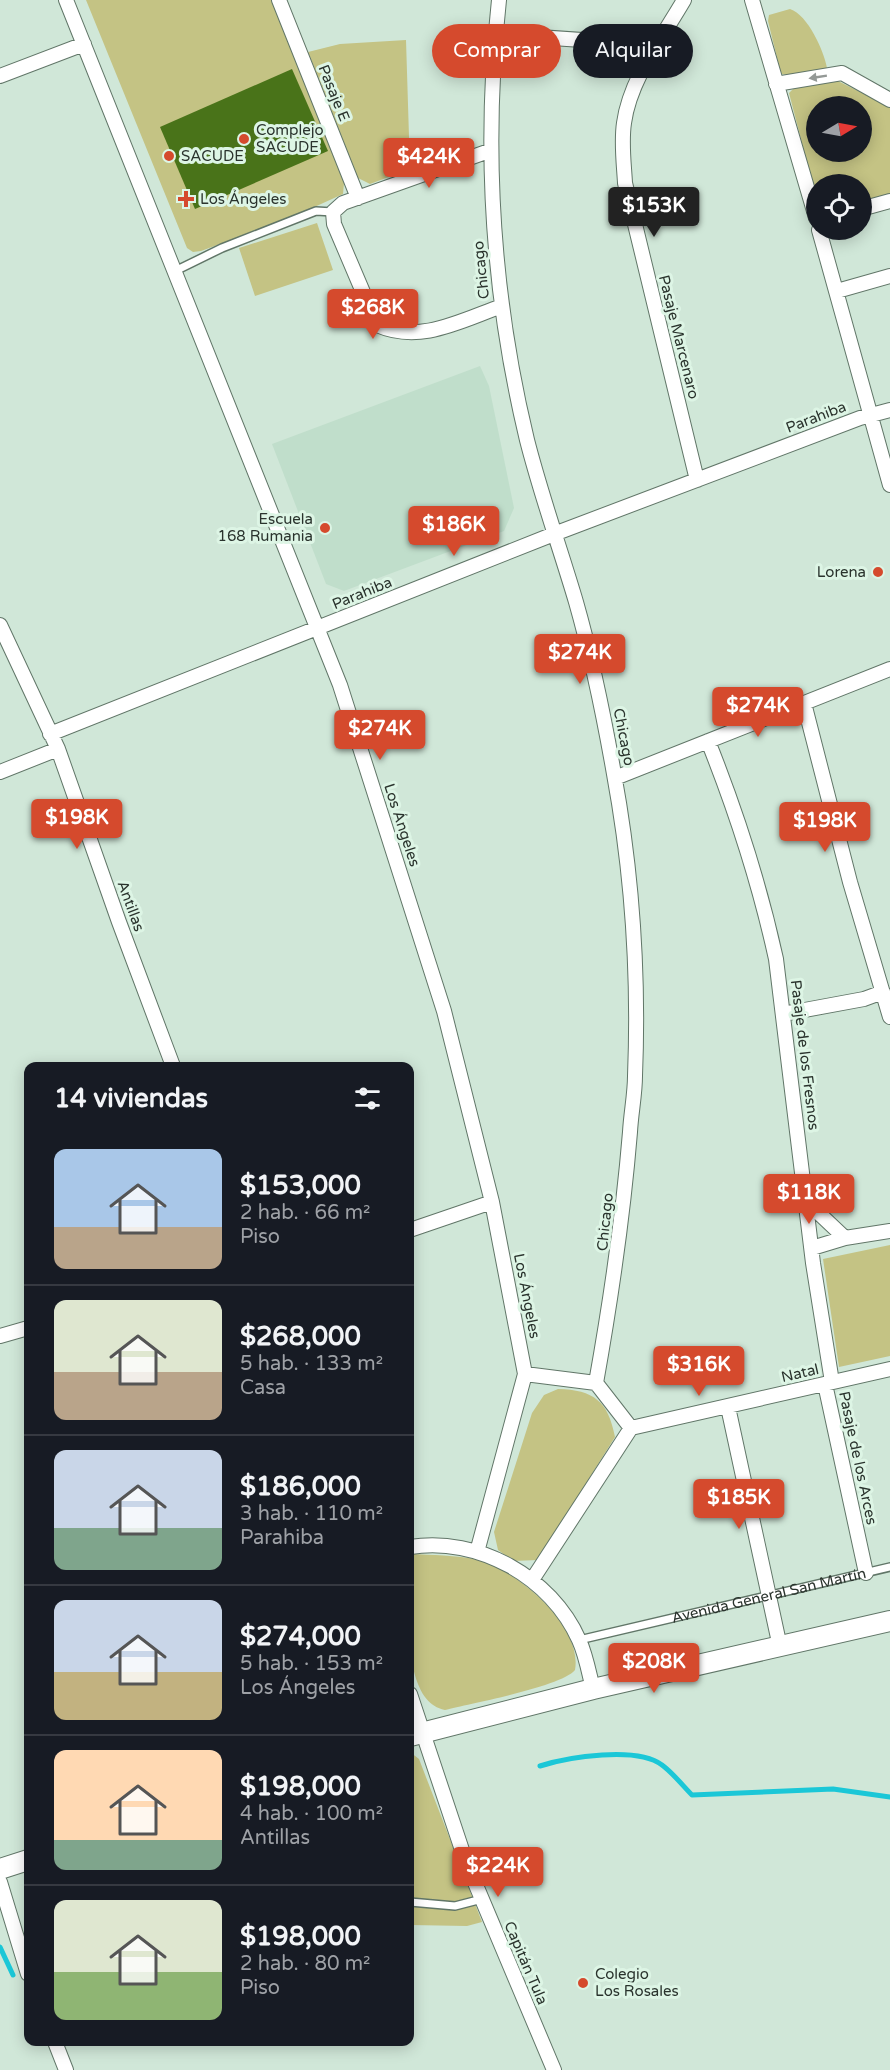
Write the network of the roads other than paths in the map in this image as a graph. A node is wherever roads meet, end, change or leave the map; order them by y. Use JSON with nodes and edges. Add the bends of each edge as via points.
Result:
{"nodes":[{"id":1,"x":66,"y":0,"type":"edge"},
{"id":2,"x":499,"y":0,"type":"edge"},
{"id":3,"x":684,"y":0,"type":"edge"},
{"id":4,"x":752,"y":0,"type":"edge"},
{"id":5,"x":281,"y":1,"type":"edge"},
{"id":6,"x":496,"y":24,"type":"edge"},
{"id":7,"x":669,"y":24,"type":"edge"},
{"id":8,"x":84,"y":44,"type":"junction"},
{"id":9,"x":0,"y":76,"type":"edge"},
{"id":10,"x":493,"y":78,"type":"edge"},
{"id":11,"x":640,"y":78,"type":"edge"},
{"id":12,"x":776,"y":84,"type":"junction"},
{"id":13,"x":890,"y":100,"type":"edge"},
{"id":14,"x":489,"y":151,"type":"junction"},
{"id":15,"x":806,"y":184,"type":"edge"},
{"id":16,"x":358,"y":198,"type":"junction"},
{"id":17,"x":890,"y":201,"type":"edge"},
{"id":18,"x":872,"y":206,"type":"edge"},
{"id":19,"x":333,"y":213,"type":"junction"},
{"id":20,"x":822,"y":240,"type":"edge"},
{"id":21,"x":175,"y":272,"type":"junction"},
{"id":22,"x":890,"y":276,"type":"edge"},
{"id":23,"x":837,"y":291,"type":"junction"},
{"id":24,"x":502,"y":306,"type":"junction"},
{"id":25,"x":890,"y":410,"type":"edge"},
{"id":26,"x":871,"y":415,"type":"junction"},
{"id":27,"x":697,"y":480,"type":"junction"},
{"id":28,"x":890,"y":485,"type":"edge"},
{"id":29,"x":554,"y":534,"type":"junction"},
{"id":30,"x":0,"y":625,"type":"edge"},
{"id":31,"x":318,"y":629,"type":"junction"},
{"id":32,"x":890,"y":669,"type":"edge"},
{"id":33,"x":804,"y":703,"type":"junction"},
{"id":34,"x":50,"y":734,"type":"junction"},
{"id":35,"x":708,"y":741,"type":"junction"},
{"id":36,"x":58,"y":749,"type":"junction"},
{"id":37,"x":0,"y":772,"type":"edge"},
{"id":38,"x":615,"y":778,"type":"junction"},
{"id":39,"x":883,"y":992,"type":"junction"},
{"id":40,"x":783,"y":1014,"type":"junction"},
{"id":41,"x":890,"y":1017,"type":"edge"},
{"id":42,"x":172,"y":1062,"type":"edge"},
{"id":43,"x":492,"y":1202,"type":"junction"},
{"id":44,"x":807,"y":1202,"type":"junction"},
{"id":45,"x":414,"y":1229,"type":"edge"},
{"id":46,"x":890,"y":1231,"type":"edge"},
{"id":47,"x":845,"y":1238,"type":"junction"},
{"id":48,"x":812,"y":1248,"type":"junction"},
{"id":49,"x":24,"y":1329,"type":"edge"},
{"id":50,"x":0,"y":1336,"type":"edge"},
{"id":51,"x":890,"y":1369,"type":"edge"},
{"id":52,"x":525,"y":1374,"type":"junction"},
{"id":53,"x":596,"y":1383,"type":"junction"},
{"id":54,"x":829,"y":1383,"type":"junction"},
{"id":55,"x":728,"y":1407,"type":"junction"},
{"id":56,"x":631,"y":1428,"type":"junction"},
{"id":57,"x":414,"y":1547,"type":"edge"},
{"id":58,"x":477,"y":1552,"type":"junction"},
{"id":59,"x":890,"y":1568,"type":"edge"},
{"id":60,"x":866,"y":1573,"type":"junction"},
{"id":61,"x":532,"y":1580,"type":"junction"},
{"id":62,"x":769,"y":1594,"type":"junction"},
{"id":63,"x":890,"y":1621,"type":"edge"},
{"id":64,"x":579,"y":1640,"type":"junction"},
{"id":65,"x":780,"y":1647,"type":"junction"},
{"id":66,"x":593,"y":1689,"type":"junction"},
{"id":67,"x":416,"y":1734,"type":"edge"},
{"id":68,"x":24,"y":1861,"type":"edge"},
{"id":69,"x":0,"y":1869,"type":"edge"},
{"id":70,"x":0,"y":1882,"type":"edge"},
{"id":71,"x":482,"y":1899,"type":"junction"},
{"id":72,"x":414,"y":1902,"type":"edge"},
{"id":73,"x":24,"y":1961,"type":"edge"},
{"id":74,"x":57,"y":2046,"type":"edge"},
{"id":75,"x":66,"y":2070,"type":"edge"},
{"id":76,"x":554,"y":2070,"type":"edge"}],
"edges":[{"from":1,"to":8,"type":"street","name":"Los Ángeles"},
{"from":2,"to":6,"type":"street","name":"Chicago"},
{"from":3,"to":7,"type":"street","name":"Pasaje Marcenaro"},
{"from":4,"to":12,"type":"street"},
{"from":5,"to":16,"type":"street","name":"Pasaje E"},
{"from":8,"to":9,"type":"street"},
{"from":8,"to":21,"type":"street","name":"Los Ángeles"},
{"from":10,"to":14,"type":"street","name":"Chicago"},
{"from":11,"to":27,"type":"street","name":"Pasaje Marcenaro","via":[[624,122],[625,183]]},
{"from":13,"to":12,"type":"street","one_way":true,"via":[[842,73]]},
{"from":12,"to":15,"type":"street"},
{"from":14,"to":16,"type":"street"},
{"from":14,"to":24,"type":"street","name":"Chicago"},
{"from":16,"to":19,"type":"street","via":[[343,203]]},
{"from":17,"to":18,"type":"street"},
{"from":19,"to":21,"type":"lane","via":[[316,211],[222,248]]},
{"from":19,"to":24,"type":"street","via":[[334,224],[377,325],[394,332],[436,331]]},
{"from":20,"to":23,"type":"street"},
{"from":21,"to":31,"type":"street","name":"Los Ángeles"},
{"from":22,"to":23,"type":"street"},
{"from":23,"to":26,"type":"street"},
{"from":24,"to":29,"type":"street","name":"Chicago","via":[[522,416]]},
{"from":25,"to":26,"type":"street","name":"Parahiba"},
{"from":26,"to":27,"type":"street","name":"Parahiba"},
{"from":26,"to":28,"type":"street"},
{"from":27,"to":29,"type":"street","name":"Parahiba"},
{"from":29,"to":31,"type":"street","name":"Parahiba"},
{"from":29,"to":38,"type":"street","name":"Chicago","via":[[576,602]]},
{"from":30,"to":34,"type":"street","name":"Antillas"},
{"from":31,"to":34,"type":"street","name":"Parahiba"},
{"from":31,"to":43,"type":"street","name":"Los Ángeles","via":[[444,1011]]},
{"from":32,"to":33,"type":"street"},
{"from":33,"to":35,"type":"street"},
{"from":33,"to":39,"type":"street","via":[[841,852]]},
{"from":34,"to":36,"type":"street","name":"Antillas"},
{"from":35,"to":38,"type":"street"},
{"from":35,"to":40,"type":"street","name":"Pasaje de los Fresnos","via":[[767,919]]},
{"from":36,"to":37,"type":"street"},
{"from":36,"to":42,"type":"street","name":"Antillas"},
{"from":38,"to":53,"type":"street","name":"Chicago","via":[[634,957],[635,1077],[616,1269]]},
{"from":39,"to":40,"type":"street","via":[[852,1002]]},
{"from":39,"to":41,"type":"street"},
{"from":40,"to":44,"type":"street","name":"Pasaje de los Fresnos"},
{"from":43,"to":45,"type":"street"},
{"from":43,"to":52,"type":"street","name":"Los Ángeles"},
{"from":44,"to":47,"type":"street"},
{"from":44,"to":48,"type":"street","name":"Pasaje de los Fresnos"},
{"from":46,"to":47,"type":"street"},
{"from":47,"to":48,"type":"street"},
{"from":48,"to":54,"type":"street","name":"Pasaje de los Fresnos"},
{"from":49,"to":50,"type":"street"},
{"from":51,"to":54,"type":"street","name":"Natal"},
{"from":52,"to":53,"type":"street"},
{"from":52,"to":58,"type":"street","name":"Los Ángeles"},
{"from":53,"to":56,"type":"street"},
{"from":54,"to":55,"type":"street","name":"Natal"},
{"from":54,"to":60,"type":"street","name":"Pasaje de los Arces"},
{"from":55,"to":56,"type":"street","name":"Natal"},
{"from":55,"to":62,"type":"street"},
{"from":56,"to":61,"type":"street"},
{"from":57,"to":58,"type":"street","via":[[439,1545]]},
{"from":58,"to":61,"type":"street","via":[[504,1562]]},
{"from":59,"to":60,"type":"lane","name":"Avenida General San Martín"},
{"from":60,"to":62,"type":"lane","name":"Avenida General San Martín"},
{"from":61,"to":64,"type":"street","via":[[556,1605]]},
{"from":62,"to":64,"type":"lane","name":"Avenida General San Martín"},
{"from":62,"to":65,"type":"street"},
{"from":63,"to":65,"type":"main road"},
{"from":64,"to":66,"type":"street"},
{"from":65,"to":66,"type":"main road"},
{"from":66,"to":67,"type":"main road"},
{"from":67,"to":71,"type":"street","name":"Capitán Tula"},
{"from":68,"to":69,"type":"main road"},
{"from":70,"to":73,"type":"street"},
{"from":71,"to":72,"type":"lane","via":[[455,1906]]},
{"from":71,"to":76,"type":"street","name":"Capitán Tula"},
{"from":74,"to":75,"type":"street"}]}
